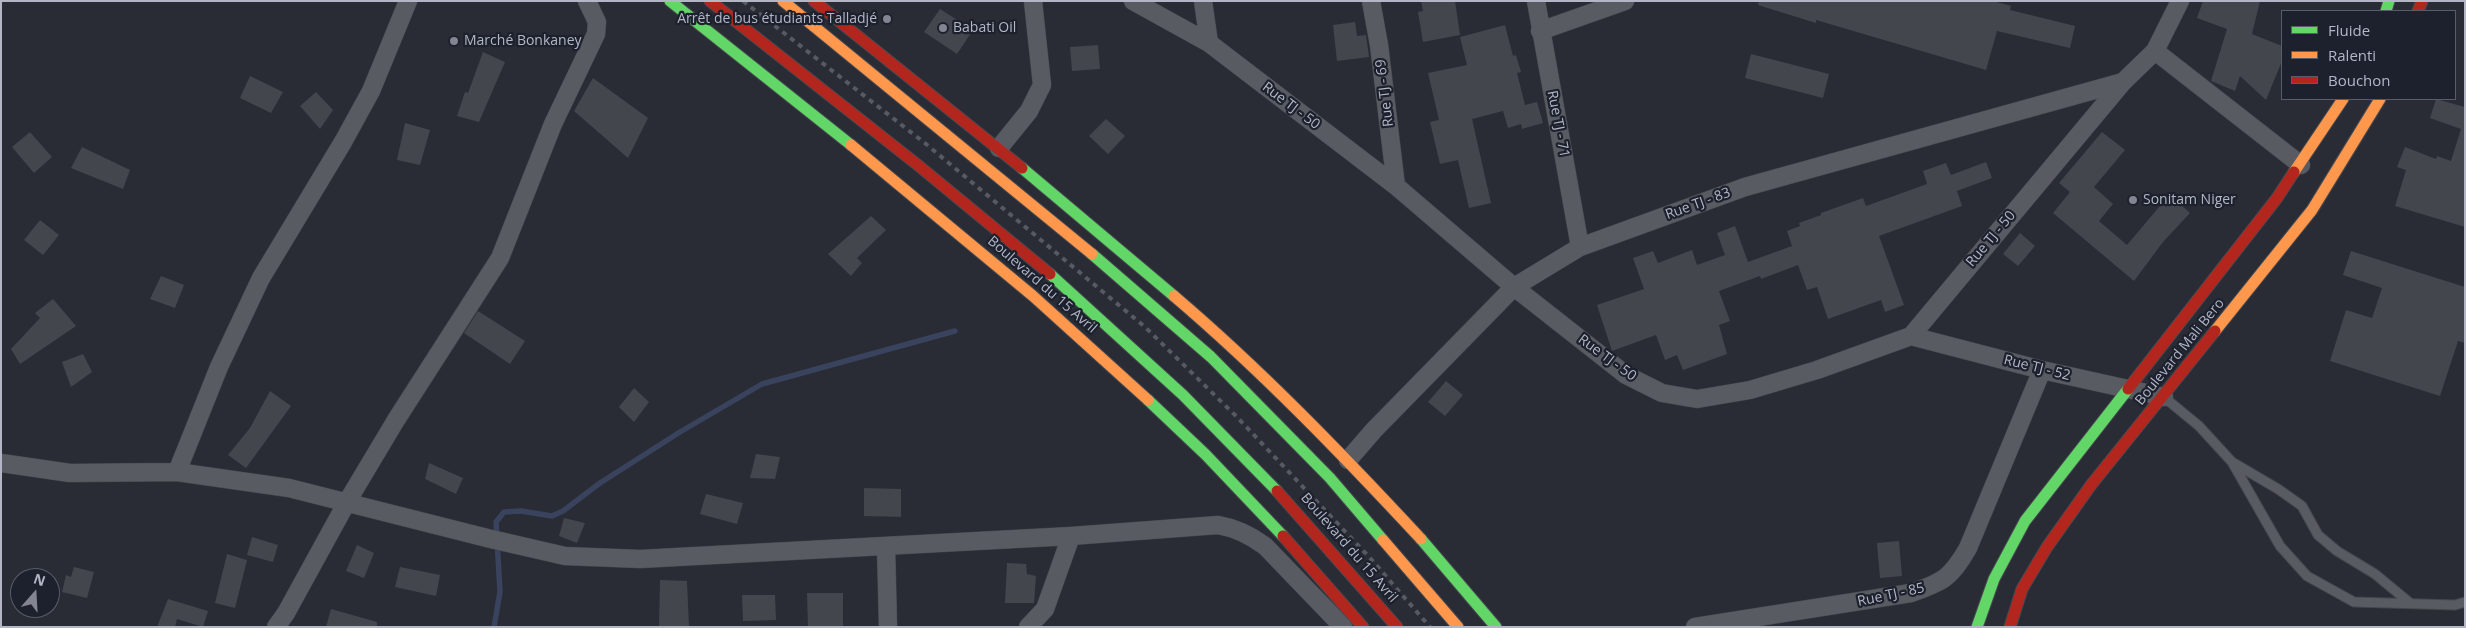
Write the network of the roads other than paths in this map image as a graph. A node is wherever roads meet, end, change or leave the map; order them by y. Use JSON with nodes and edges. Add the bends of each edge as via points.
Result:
{"nodes":[{"id":1,"x":408,"y":1,"type":"edge"},
{"id":2,"x":587,"y":1,"type":"edge"},
{"id":3,"x":670,"y":1,"type":"edge"},
{"id":4,"x":710,"y":1,"type":"edge"},
{"id":5,"x":783,"y":1,"type":"edge"},
{"id":6,"x":814,"y":1,"type":"edge"},
{"id":7,"x":1033,"y":1,"type":"edge"},
{"id":8,"x":1133,"y":1,"type":"edge"},
{"id":9,"x":1203,"y":1,"type":"edge"},
{"id":10,"x":1372,"y":1,"type":"edge"},
{"id":11,"x":1536,"y":1,"type":"edge"},
{"id":12,"x":1625,"y":1,"type":"edge"},
{"id":13,"x":2180,"y":1,"type":"edge"},
{"id":14,"x":1540,"y":31,"type":"junction"},
{"id":15,"x":1209,"y":43,"type":"junction"},
{"id":16,"x":2155,"y":52,"type":"junction"},
{"id":17,"x":2123,"y":82,"type":"junction"},
{"id":18,"x":2342,"y":100,"type":"edge"},
{"id":19,"x":2379,"y":100,"type":"edge"},
{"id":20,"x":999,"y":148,"type":"junction"},
{"id":21,"x":2301,"y":165,"type":"junction"},
{"id":22,"x":1396,"y":186,"type":"junction"},
{"id":23,"x":1580,"y":246,"type":"junction"},
{"id":24,"x":1514,"y":287,"type":"junction"},
{"id":25,"x":1911,"y":336,"type":"junction"},
{"id":26,"x":2042,"y":370,"type":"junction"},
{"id":27,"x":2127,"y":389,"type":"junction"},
{"id":28,"x":2164,"y":397,"type":"junction"},
{"id":29,"x":1348,"y":460,"type":"junction"},
{"id":30,"x":2232,"y":462,"type":"junction"},
{"id":31,"x":1,"y":463,"type":"edge"},
{"id":32,"x":178,"y":472,"type":"junction"},
{"id":33,"x":347,"y":502,"type":"junction"},
{"id":34,"x":1071,"y":536,"type":"junction"},
{"id":35,"x":886,"y":546,"type":"junction"},
{"id":36,"x":2465,"y":602,"type":"edge"},
{"id":37,"x":2410,"y":603,"type":"junction"},
{"id":38,"x":276,"y":627,"type":"edge"},
{"id":39,"x":888,"y":627,"type":"edge"},
{"id":40,"x":1028,"y":627,"type":"edge"},
{"id":41,"x":1343,"y":627,"type":"edge"},
{"id":42,"x":1363,"y":627,"type":"edge"},
{"id":43,"x":1397,"y":627,"type":"edge"},
{"id":44,"x":1458,"y":627,"type":"edge"},
{"id":45,"x":1496,"y":627,"type":"edge"},
{"id":46,"x":1695,"y":627,"type":"edge"},
{"id":47,"x":1977,"y":627,"type":"edge"},
{"id":48,"x":2010,"y":627,"type":"edge"}],
"edges":[{"from":1,"to":32,"type":"street","via":[[371,91],[261,278],[218,367]]},
{"from":2,"to":33,"type":"street","via":[[597,22],[594,40],[553,124],[500,258]]},
{"from":3,"to":42,"type":"main road","name":"Boulevard du 15 Avril","via":[[939,216],[1054,314],[1146,398],[1241,492]]},
{"from":4,"to":43,"type":"main road","name":"Boulevard du 15 Avril","via":[[1043,268],[1142,357],[1281,492]]},
{"from":5,"to":44,"type":"main road","via":[[1057,223],[1211,357],[1330,478]]},
{"from":6,"to":20,"type":"main road"},
{"from":7,"to":20,"type":"street","via":[[1042,85],[1029,111]]},
{"from":8,"to":15,"type":"street","name":"Rue TJ - 50"},
{"from":9,"to":15,"type":"street"},
{"from":10,"to":22,"type":"street","name":"Rue TJ - 69"},
{"from":11,"to":14,"type":"street","name":"Rue TJ - 71"},
{"from":12,"to":14,"type":"street"},
{"from":13,"to":16,"type":"street"},
{"from":14,"to":23,"type":"street","name":"Rue TJ - 71"},
{"from":15,"to":22,"type":"street","name":"Rue TJ - 50"},
{"from":16,"to":17,"type":"street","name":"Rue TJ - 50"},
{"from":16,"to":21,"type":"street"},
{"from":17,"to":23,"type":"street","name":"Rue TJ - 83","via":[[1745,187]]},
{"from":17,"to":25,"type":"street","name":"Rue TJ - 50"},
{"from":18,"to":21,"type":"main road","name":"Boulevard Mali Bero"},
{"from":19,"to":28,"type":"main road","name":"Boulevard Mali Bero","via":[[2312,210]]},
{"from":20,"to":29,"type":"main road","via":[[1229,343]]},
{"from":21,"to":27,"type":"main road","name":"Boulevard Mali Bero","via":[[2170,338]]},
{"from":22,"to":24,"type":"street","name":"Rue TJ - 50"},
{"from":23,"to":24,"type":"street","name":"Rue TJ - 83"},
{"from":24,"to":25,"type":"street","name":"Rue TJ - 50","via":[[1626,375],[1662,393],[1697,400],[1750,390]]},
{"from":24,"to":29,"type":"street","name":"Rue TJ - 83"},
{"from":25,"to":26,"type":"street","name":"Rue TJ - 52"},
{"from":26,"to":27,"type":"street","name":"Rue TJ - 52"},
{"from":26,"to":46,"type":"street","name":"Rue TJ - 85","via":[[1956,570],[1935,585],[1911,593]]},
{"from":27,"to":28,"type":"street","name":"Rue TJ - 52"},
{"from":27,"to":47,"type":"main road","name":"Boulevard Mali Bero","via":[[2025,521],[1994,579]]},
{"from":28,"to":30,"type":"lane","via":[[2199,426]]},
{"from":28,"to":48,"type":"main road","name":"Boulevard Mali Bero","via":[[2091,485],[2048,547],[2022,589]]},
{"from":29,"to":45,"type":"main road","via":[[1446,566]]},
{"from":30,"to":37,"type":"lane","via":[[2302,506],[2318,535],[2337,551],[2376,574]]},
{"from":30,"to":37,"type":"lane","via":[[2280,546],[2307,576],[2354,602]]},
{"from":31,"to":32,"type":"street","via":[[70,473]]},
{"from":32,"to":33,"type":"street","via":[[289,488]]},
{"from":33,"to":35,"type":"street","via":[[565,556],[640,558]]},
{"from":33,"to":38,"type":"street"},
{"from":34,"to":35,"type":"street"},
{"from":34,"to":40,"type":"street","via":[[1045,608]]},
{"from":34,"to":41,"type":"street","via":[[1218,525],[1234,528],[1264,546]]},
{"from":35,"to":39,"type":"street"},
{"from":36,"to":37,"type":"lane","via":[[2455,605]]}]}
